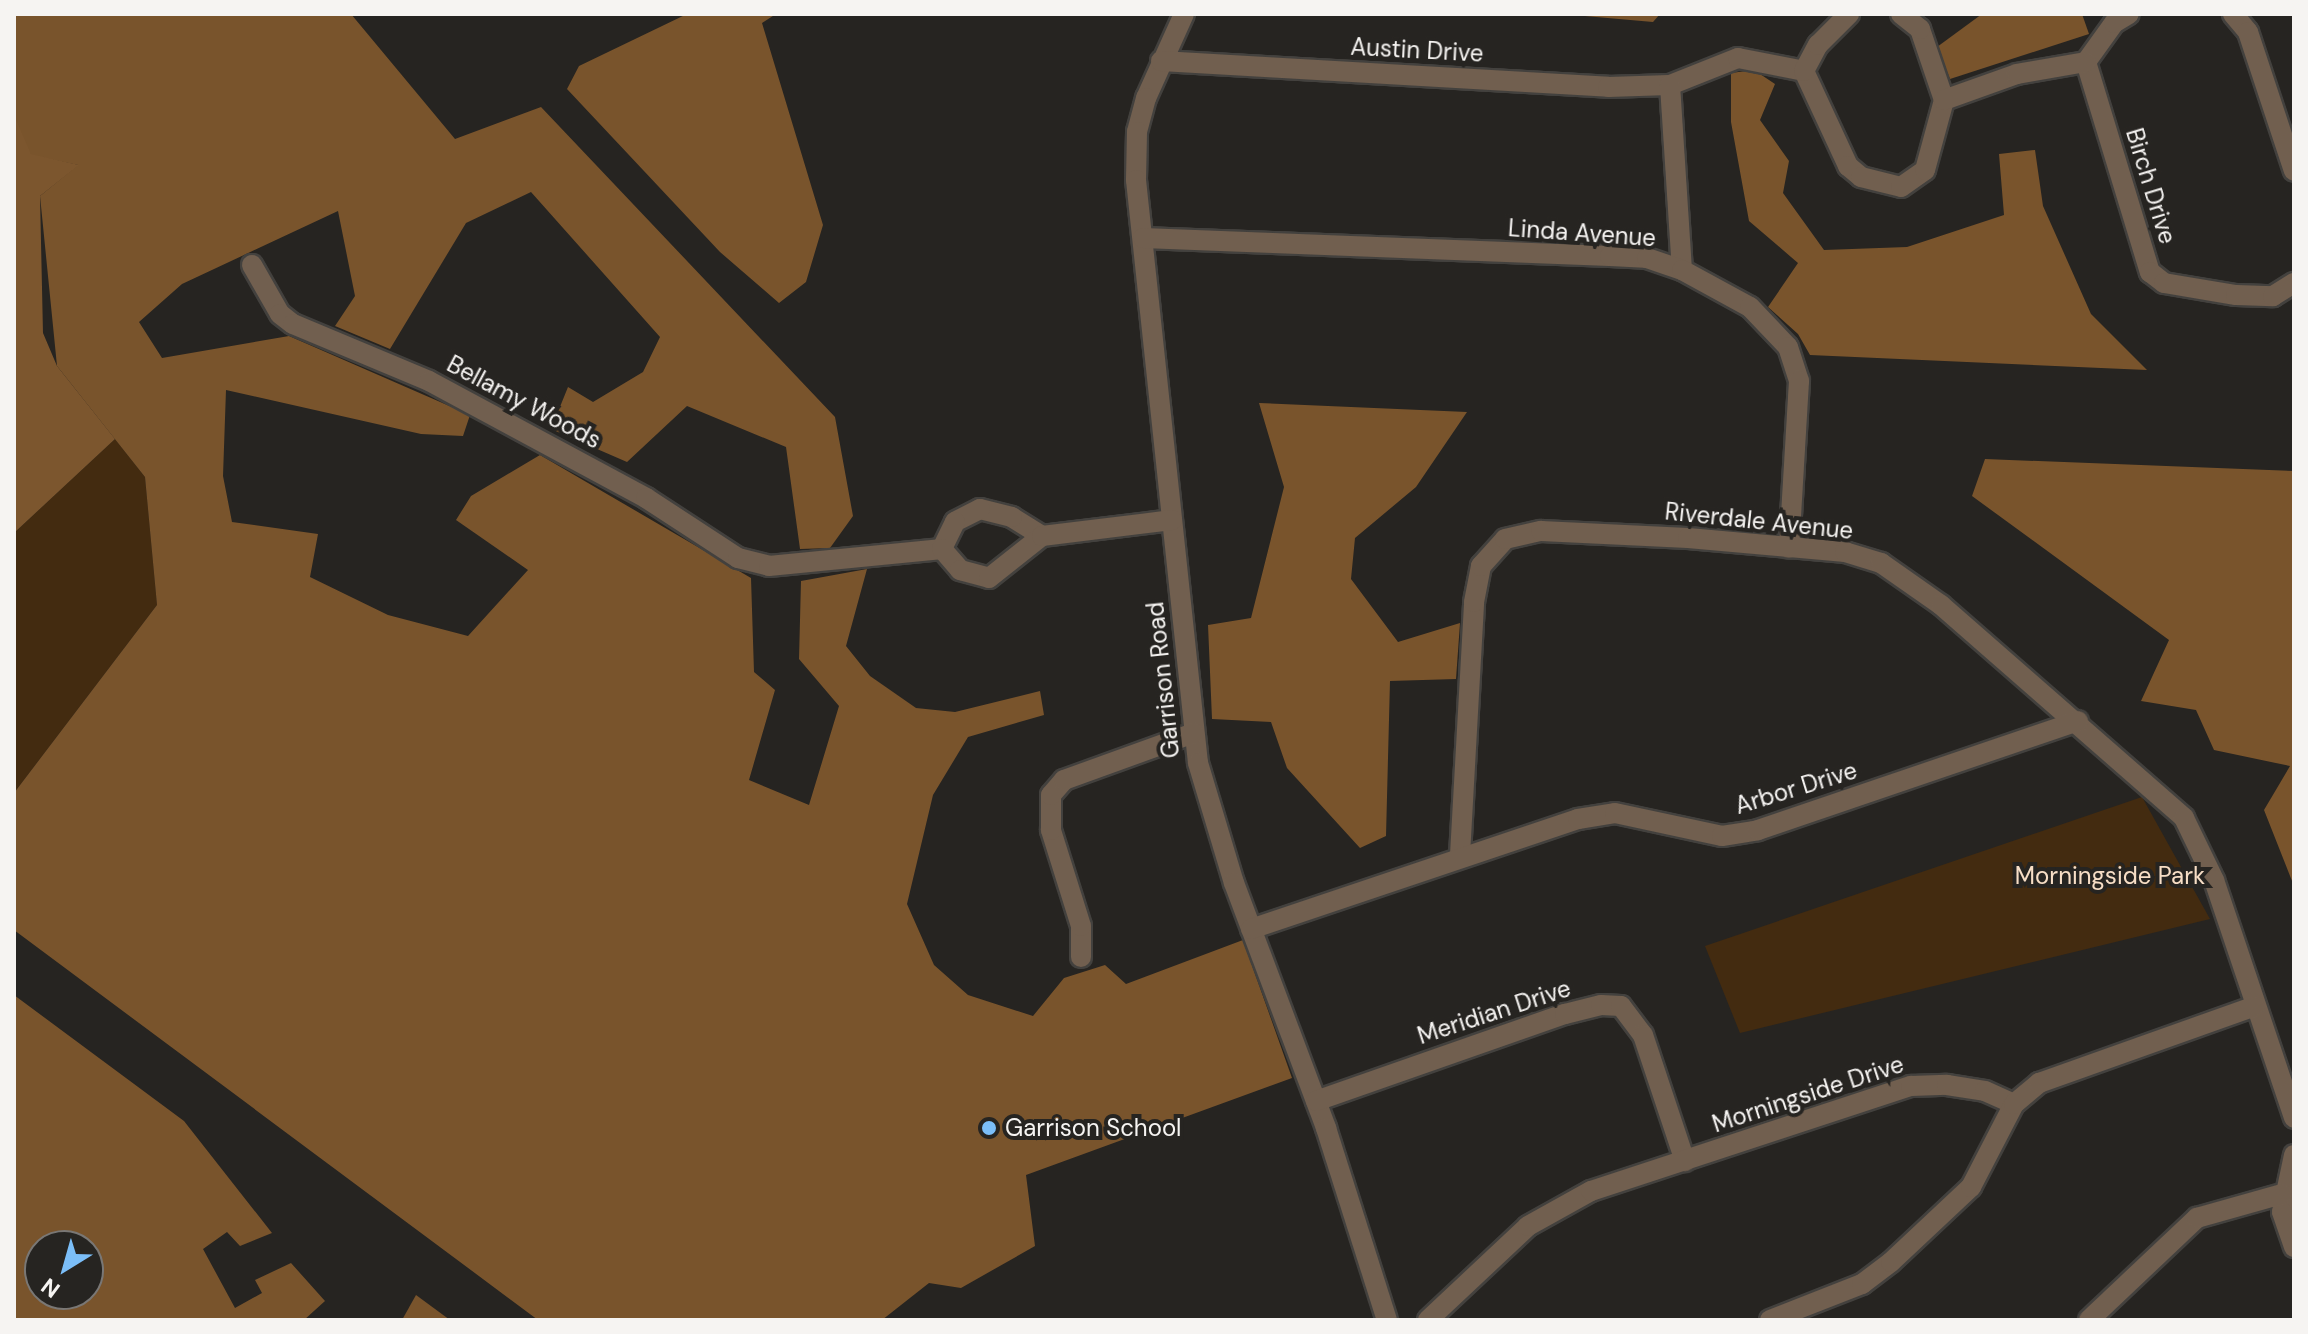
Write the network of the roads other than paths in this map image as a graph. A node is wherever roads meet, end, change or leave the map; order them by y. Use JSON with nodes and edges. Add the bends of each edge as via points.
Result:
{"nodes":[{"id":1,"x":1184,"y":14,"type":"edge"},
{"id":2,"x":1849,"y":14,"type":"edge"},
{"id":3,"x":1901,"y":14,"type":"edge"},
{"id":4,"x":2233,"y":14,"type":"edge"},
{"id":5,"x":2117,"y":17,"type":"edge"},
{"id":6,"x":1161,"y":61,"type":"junction"},
{"id":7,"x":2086,"y":62,"type":"junction"},
{"id":8,"x":1804,"y":71,"type":"junction"},
{"id":9,"x":1670,"y":85,"type":"junction"},
{"id":10,"x":1944,"y":100,"type":"junction"},
{"id":11,"x":2294,"y":171,"type":"edge"},
{"id":12,"x":1143,"y":238,"type":"junction"},
{"id":13,"x":252,"y":265,"type":"dead end"},
{"id":14,"x":1682,"y":270,"type":"junction"},
{"id":15,"x":2294,"y":283,"type":"edge"},
{"id":16,"x":1172,"y":520,"type":"junction"},
{"id":17,"x":1042,"y":536,"type":"junction"},
{"id":18,"x":1789,"y":548,"type":"junction"},
{"id":19,"x":942,"y":549,"type":"junction"},
{"id":20,"x":2078,"y":721,"type":"junction"},
{"id":21,"x":1194,"y":733,"type":"junction"},
{"id":22,"x":1460,"y":855,"type":"junction"},
{"id":23,"x":1251,"y":929,"type":"junction"},
{"id":24,"x":1081,"y":957,"type":"dead end"},
{"id":25,"x":2255,"y":1006,"type":"junction"},
{"id":26,"x":1316,"y":1101,"type":"junction"},
{"id":27,"x":2014,"y":1104,"type":"junction"},
{"id":28,"x":2294,"y":1118,"type":"edge"},
{"id":29,"x":2294,"y":1155,"type":"edge"},
{"id":30,"x":1685,"y":1161,"type":"junction"},
{"id":31,"x":2282,"y":1194,"type":"junction"},
{"id":32,"x":2294,"y":1247,"type":"edge"},
{"id":33,"x":1387,"y":1320,"type":"edge"},
{"id":34,"x":1428,"y":1320,"type":"edge"},
{"id":35,"x":1770,"y":1320,"type":"edge"},
{"id":36,"x":2089,"y":1320,"type":"edge"}],
"edges":[{"from":1,"to":6,"type":"street","name":"Garrison Road"},
{"from":2,"to":8,"type":"street","via":[[1818,45]]},
{"from":3,"to":10,"type":"street","via":[[1920,29]]},
{"from":4,"to":11,"type":"street","via":[[2248,32]]},
{"from":5,"to":7,"type":"street"},
{"from":6,"to":9,"type":"street","name":"Austin Drive","via":[[1608,87]]},
{"from":6,"to":12,"type":"street","name":"Garrison Road","via":[[1137,132]]},
{"from":7,"to":10,"type":"street","via":[[2017,74]]},
{"from":7,"to":15,"type":"street","name":"Birch Drive","via":[[2150,272],[2164,283],[2236,295],[2273,296]]},
{"from":8,"to":9,"type":"street","name":"Austin Drive","via":[[1738,58]]},
{"from":8,"to":10,"type":"street","via":[[1848,166],[1880,185],[1901,187],[1925,170]]},
{"from":9,"to":14,"type":"street"},
{"from":12,"to":14,"type":"street","name":"Linda Avenue","via":[[1647,258]]},
{"from":12,"to":16,"type":"street","name":"Garrison Road"},
{"from":13,"to":19,"type":"street","name":"Bellamy Woods","via":[[280,314],[293,324],[450,392],[646,498],[738,558],[788,565]]},
{"from":14,"to":18,"type":"street","name":"Linda Avenue","via":[[1750,307],[1788,347],[1799,394]]},
{"from":16,"to":17,"type":"street"},
{"from":16,"to":21,"type":"street","name":"Garrison Road"},
{"from":17,"to":19,"type":"street","via":[[989,578],[960,570]]},
{"from":17,"to":19,"type":"street","via":[[1012,517],[980,509],[955,522]]},
{"from":18,"to":20,"type":"street","name":"Riverdale Avenue","via":[[1845,552],[1902,575]]},
{"from":18,"to":22,"type":"street","name":"Riverdale Avenue","via":[[1541,531],[1505,539],[1487,555],[1474,602]]},
{"from":20,"to":22,"type":"street","name":"Arbor Drive","via":[[1758,830],[1722,836],[1615,813]]},
{"from":20,"to":25,"type":"street","name":"Riverdale Avenue","via":[[2184,818],[2209,866]]},
{"from":21,"to":23,"type":"street","name":"Garrison Road","via":[[1207,798]]},
{"from":21,"to":24,"type":"street","via":[[1064,780],[1051,795],[1051,830],[1081,926]]},
{"from":22,"to":23,"type":"street","name":"Arbor Drive"},
{"from":23,"to":26,"type":"street","name":"Garrison Road"},
{"from":25,"to":27,"type":"street","via":[[2073,1068],[2039,1083]]},
{"from":25,"to":28,"type":"street"},
{"from":26,"to":30,"type":"street","name":"Meridian Drive","via":[[1565,1014],[1621,1006],[1643,1035]]},
{"from":26,"to":33,"type":"street","name":"Garrison Road"},
{"from":27,"to":30,"type":"street","name":"Morningside Drive","via":[[1985,1091],[1911,1086]]},
{"from":27,"to":35,"type":"street","via":[[1971,1187],[1891,1262],[1862,1284]]},
{"from":29,"to":31,"type":"street"},
{"from":30,"to":34,"type":"street","name":"Morningside Drive","via":[[1558,1206],[1500,1250]]},
{"from":31,"to":32,"type":"street"},
{"from":31,"to":36,"type":"street","via":[[2197,1218]]}]}
